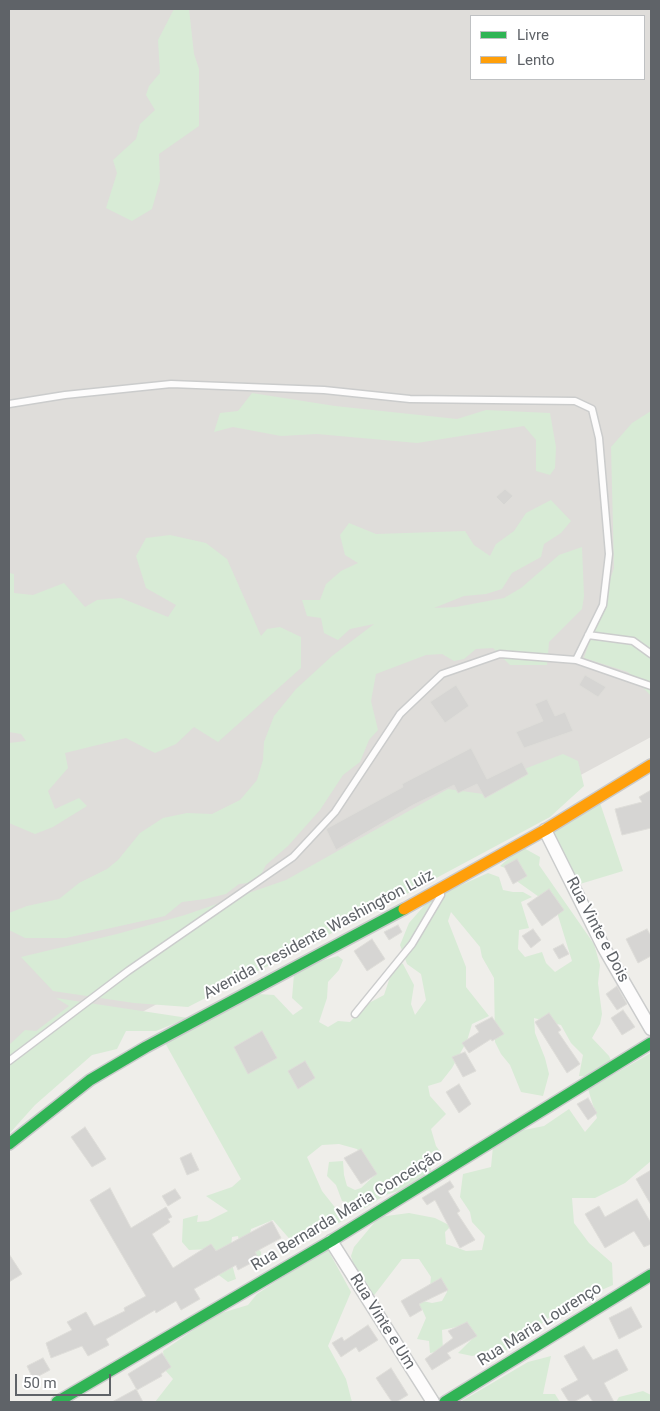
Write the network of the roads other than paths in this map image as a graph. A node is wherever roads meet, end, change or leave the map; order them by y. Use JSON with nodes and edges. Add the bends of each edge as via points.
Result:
{"nodes":[{"id":1,"x":9,"y":404,"type":"edge"},
{"id":2,"x":588,"y":635,"type":"junction"},
{"id":3,"x":651,"y":654,"type":"edge"},
{"id":4,"x":576,"y":660,"type":"junction"},
{"id":5,"x":651,"y":686,"type":"edge"},
{"id":6,"x":651,"y":765,"type":"edge"},
{"id":7,"x":545,"y":830,"type":"junction"},
{"id":8,"x":447,"y":886,"type":"junction"},
{"id":9,"x":356,"y":1014,"type":"dead end"},
{"id":10,"x":651,"y":1028,"type":"edge"},
{"id":11,"x":651,"y":1043,"type":"edge"},
{"id":12,"x":9,"y":1061,"type":"edge"},
{"id":13,"x":9,"y":1144,"type":"edge"},
{"id":14,"x":331,"y":1241,"type":"junction"},
{"id":15,"x":651,"y":1275,"type":"edge"},
{"id":16,"x":57,"y":1402,"type":"edge"},
{"id":17,"x":433,"y":1402,"type":"edge"},
{"id":18,"x":445,"y":1402,"type":"edge"}],
"edges":[{"from":1,"to":2,"type":"lane","via":[[171,384],[324,390],[410,399],[574,401],[592,409],[599,438],[609,554],[603,605]]},
{"from":2,"to":3,"type":"lane","via":[[633,641]]},
{"from":2,"to":4,"type":"lane"},
{"from":4,"to":5,"type":"lane"},
{"from":4,"to":12,"type":"lane","via":[[500,654],[442,674],[400,714],[335,812],[294,857],[128,971]]},
{"from":6,"to":7,"type":"street","name":"Avenida Presidente Washington Luiz"},
{"from":7,"to":8,"type":"street","name":"Avenida Presidente Washington Luiz"},
{"from":7,"to":10,"type":"street","name":"Rua Vinte e Dois","via":[[604,948]]},
{"from":8,"to":9,"type":"lane","via":[[412,944]]},
{"from":8,"to":13,"type":"street","name":"Avenida Presidente Washington Luiz","via":[[146,1046],[90,1080]]},
{"from":11,"to":14,"type":"street","name":"Rua Bernarda Maria Conceição"},
{"from":14,"to":16,"type":"street","name":"Rua Bernarda Maria Conceição"},
{"from":14,"to":17,"type":"street","name":"Rua Vinte e Um"},
{"from":15,"to":18,"type":"street","name":"Rua Maria Lourenço"}]}
